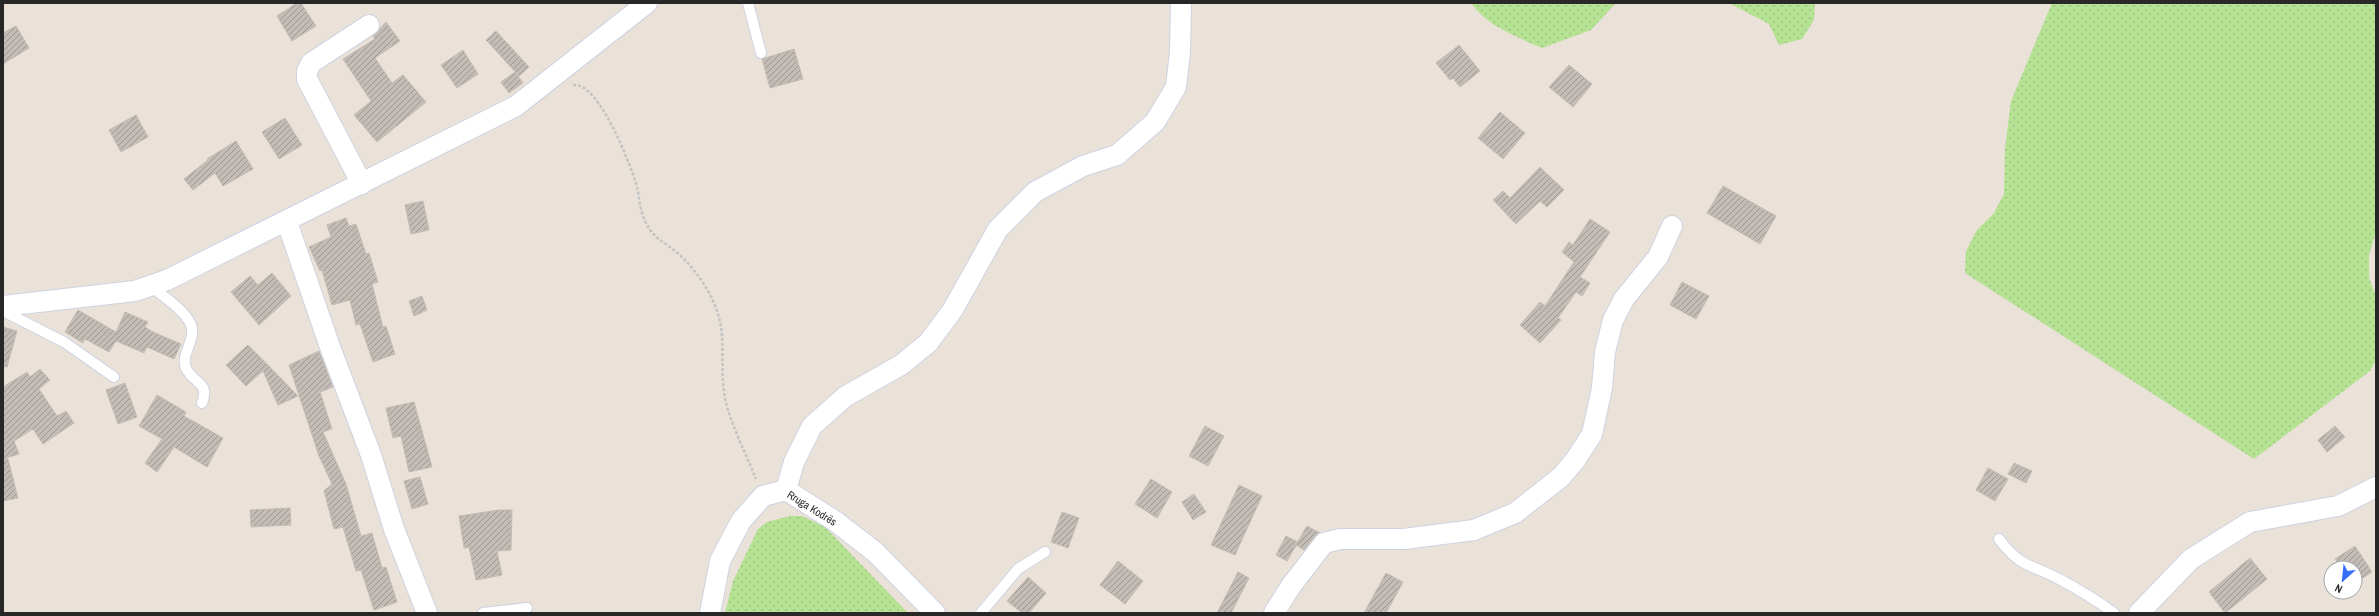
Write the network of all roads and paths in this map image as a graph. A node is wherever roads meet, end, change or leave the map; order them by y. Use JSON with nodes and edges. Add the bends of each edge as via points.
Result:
{"nodes":[{"id":1,"x":647,"y":3,"type":"edge"},
{"id":2,"x":748,"y":3,"type":"edge"},
{"id":3,"x":1181,"y":3,"type":"edge"},
{"id":4,"x":369,"y":24,"type":"dead end"},
{"id":5,"x":761,"y":53,"type":"dead end"},
{"id":6,"x":572,"y":85,"type":"dead end"},
{"id":7,"x":362,"y":184,"type":"junction"},
{"id":8,"x":287,"y":222,"type":"junction"},
{"id":9,"x":1672,"y":226,"type":"dead end"},
{"id":10,"x":152,"y":287,"type":"junction"},
{"id":11,"x":3,"y":306,"type":"edge"},
{"id":12,"x":3,"y":311,"type":"edge"},
{"id":13,"x":114,"y":377,"type":"dead end"},
{"id":14,"x":202,"y":402,"type":"dead end"},
{"id":15,"x":2376,"y":488,"type":"edge"},
{"id":16,"x":786,"y":490,"type":"junction"},
{"id":17,"x":763,"y":496,"type":"junction"},
{"id":18,"x":1999,"y":539,"type":"dead end"},
{"id":19,"x":1045,"y":552,"type":"dead end"},
{"id":20,"x":527,"y":608,"type":"dead end"},
{"id":21,"x":427,"y":613,"type":"edge"},
{"id":22,"x":483,"y":613,"type":"edge"},
{"id":23,"x":710,"y":613,"type":"edge"},
{"id":24,"x":935,"y":613,"type":"edge"},
{"id":25,"x":981,"y":613,"type":"edge"},
{"id":26,"x":1274,"y":613,"type":"edge"},
{"id":27,"x":2114,"y":613,"type":"edge"},
{"id":28,"x":2138,"y":613,"type":"edge"}],
"edges":[{"from":1,"to":7,"type":"street","via":[[516,106]]},
{"from":2,"to":5,"type":"lane"},
{"from":3,"to":16,"type":"street","via":[[1176,87],[1156,122],[1117,156],[1083,166],[1035,192],[998,229],[952,311],[928,343],[901,365],[846,396],[812,426],[794,462]]},
{"from":4,"to":7,"type":"street","via":[[311,63],[307,71],[307,79]]},
{"from":6,"to":17,"type":"path","via":[[578,84],[591,93],[616,131],[636,184],[647,229],[695,272],[714,306],[719,318],[721,368],[726,403]]},
{"from":7,"to":8,"type":"street"},
{"from":8,"to":10,"type":"street"},
{"from":8,"to":21,"type":"street","via":[[371,455],[394,529]]},
{"from":9,"to":26,"type":"street","via":[[1658,257],[1624,299],[1613,320],[1605,352],[1602,388],[1592,434],[1576,460],[1561,477],[1515,513],[1474,530],[1404,539],[1340,539],[1324,543]]},
{"from":10,"to":11,"type":"street"},
{"from":10,"to":14,"type":"lane","via":[[191,324],[192,334],[184,362],[187,370],[204,387],[205,395]]},
{"from":12,"to":13,"type":"lane","via":[[64,342]]},
{"from":15,"to":28,"type":"street","via":[[2338,506],[2250,522],[2191,558]]},
{"from":16,"to":17,"type":"street","name":"Rruga Kodrës"},
{"from":16,"to":24,"type":"street","name":"Rruga Kodrës","via":[[835,521],[875,552]]},
{"from":17,"to":23,"type":"street","via":[[741,521],[720,561]]},
{"from":18,"to":27,"type":"lane","via":[[2012,556],[2030,568],[2057,578],[2092,597]]},
{"from":19,"to":25,"type":"lane","via":[[1018,569]]},
{"from":20,"to":22,"type":"lane"}]}
